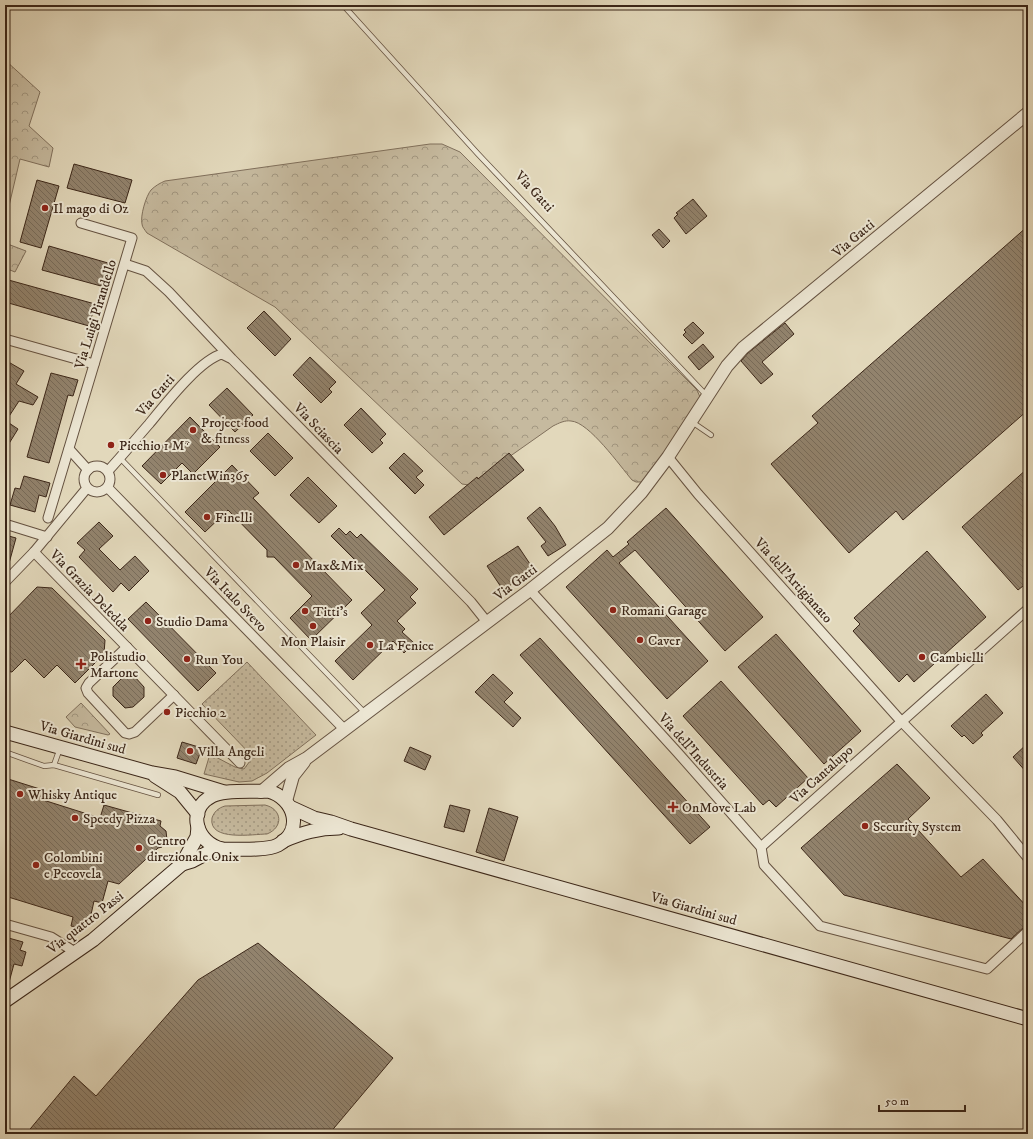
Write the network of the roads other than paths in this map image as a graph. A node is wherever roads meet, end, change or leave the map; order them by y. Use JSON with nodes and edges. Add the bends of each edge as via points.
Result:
{"nodes":[{"id":1,"x":343,"y":5,"type":"edge"},
{"id":2,"x":1028,"y":113,"type":"edge"},
{"id":3,"x":81,"y":222,"type":"dead end"},
{"id":4,"x":125,"y":264,"type":"junction"},
{"id":5,"x":5,"y":339,"type":"edge"},
{"id":6,"x":232,"y":359,"type":"junction"},
{"id":7,"x":94,"y":364,"type":"junction"},
{"id":8,"x":707,"y":396,"type":"junction"},
{"id":9,"x":691,"y":421,"type":"junction"},
{"id":10,"x":711,"y":435,"type":"dead end"},
{"id":11,"x":69,"y":449,"type":"junction"},
{"id":12,"x":668,"y":457,"type":"junction"},
{"id":13,"x":120,"y":458,"type":"junction"},
{"id":14,"x":88,"y":470,"type":"junction"},
{"id":15,"x":108,"y":471,"type":"junction"},
{"id":16,"x":88,"y":488,"type":"junction"},
{"id":17,"x":108,"y":488,"type":"junction"},
{"id":18,"x":48,"y":518,"type":"dead end"},
{"id":19,"x":5,"y":524,"type":"edge"},
{"id":20,"x":47,"y":537,"type":"junction"},
{"id":21,"x":34,"y":552,"type":"junction"},
{"id":22,"x":5,"y":582,"type":"edge"},
{"id":23,"x":530,"y":590,"type":"junction"},
{"id":24,"x":1028,"y":609,"type":"edge"},
{"id":25,"x":487,"y":622,"type":"junction"},
{"id":26,"x":126,"y":647,"type":"junction"},
{"id":27,"x":174,"y":695,"type":"junction"},
{"id":28,"x":366,"y":714,"type":"junction"},
{"id":29,"x":901,"y":721,"type":"junction"},
{"id":30,"x":345,"y":730,"type":"junction"},
{"id":31,"x":5,"y":732,"type":"edge"},
{"id":32,"x":60,"y":747,"type":"junction"},
{"id":33,"x":5,"y":752,"type":"edge"},
{"id":34,"x":307,"y":758,"type":"junction"},
{"id":35,"x":240,"y":763,"type":"dead end"},
{"id":36,"x":54,"y":765,"type":"junction"},
{"id":37,"x":152,"y":773,"type":"junction"},
{"id":38,"x":224,"y":792,"type":"junction"},
{"id":39,"x":261,"y":792,"type":"junction"},
{"id":40,"x":158,"y":795,"type":"dead end"},
{"id":41,"x":288,"y":804,"type":"junction"},
{"id":42,"x":198,"y":820,"type":"junction"},
{"id":43,"x":351,"y":829,"type":"junction"},
{"id":44,"x":283,"y":841,"type":"junction"},
{"id":45,"x":760,"y":847,"type":"junction"},
{"id":46,"x":222,"y":849,"type":"junction"},
{"id":47,"x":1028,"y":858,"type":"edge"},
{"id":48,"x":182,"y":864,"type":"junction"},
{"id":49,"x":5,"y":924,"type":"edge"},
{"id":50,"x":1028,"y":931,"type":"edge"},
{"id":51,"x":75,"y":952,"type":"junction"},
{"id":52,"x":5,"y":1001,"type":"edge"},
{"id":53,"x":1028,"y":1019,"type":"edge"}],
"edges":[{"from":1,"to":8,"type":"lane","name":"Via Gatti"},
{"from":2,"to":8,"type":"street","name":"Via Gatti","via":[[744,348],[727,366]]},
{"from":3,"to":4,"type":"street","name":"Via Luigi Pirandello","via":[[132,238]]},
{"from":4,"to":6,"type":"street","name":"Via Sciascia","via":[[142,269],[152,276]]},
{"from":4,"to":7,"type":"street","name":"Via Luigi Pirandello"},
{"from":5,"to":7,"type":"street"},
{"from":6,"to":13,"type":"street","name":"Via Gatti","via":[[222,354],[216,355],[205,364],[179,388]]},
{"from":6,"to":25,"type":"street","name":"Via Sciascia","via":[[471,602]]},
{"from":7,"to":11,"type":"street","name":"Via Luigi Pirandello"},
{"from":8,"to":9,"type":"street","name":"Via Gatti"},
{"from":9,"to":10,"type":"lane"},
{"from":9,"to":12,"type":"street","name":"Via Gatti"},
{"from":11,"to":14,"type":"street"},
{"from":11,"to":18,"type":"street","name":"Via Luigi Pirandello"},
{"from":12,"to":23,"type":"street","name":"Via Gatti","via":[[642,493],[608,528]]},
{"from":12,"to":29,"type":"street","name":"Via dell'Artigianato"},
{"from":13,"to":15,"type":"street","name":"Via Gatti"},
{"from":13,"to":28,"type":"lane"},
{"from":14,"to":15,"type":"street","via":[[98,466]]},
{"from":14,"to":16,"type":"street","via":[[84,477]]},
{"from":15,"to":17,"type":"street","via":[[111,481]]},
{"from":16,"to":17,"type":"street","via":[[98,493]]},
{"from":16,"to":20,"type":"street"},
{"from":17,"to":30,"type":"street","name":"Via Italo Svevo"},
{"from":19,"to":20,"type":"street"},
{"from":20,"to":21,"type":"street"},
{"from":21,"to":22,"type":"street"},
{"from":21,"to":26,"type":"street","name":"Via Grazia Deledda"},
{"from":23,"to":25,"type":"street","name":"Via Gatti"},
{"from":23,"to":45,"type":"street","name":"Via dell'Industria"},
{"from":24,"to":29,"type":"street"},
{"from":25,"to":28,"type":"street","name":"Via Gatti"},
{"from":26,"to":27,"type":"street","name":"Via Grazia Deledda"},
{"from":26,"to":27,"type":"street","name":"Via Grazia Deledda","via":[[86,688],[125,733],[135,732]]},
{"from":27,"to":35,"type":"street","name":"Via Grazia Deledda"},
{"from":28,"to":30,"type":"street","name":"Via Gatti"},
{"from":29,"to":45,"type":"street","name":"Via Cantalupo"},
{"from":29,"to":47,"type":"street","name":"Via dell'Artigianato","via":[[997,820]]},
{"from":30,"to":34,"type":"street","name":"Via Gatti"},
{"from":31,"to":32,"type":"main road","name":"Via Giardini sud"},
{"from":32,"to":36,"type":"lane"},
{"from":32,"to":37,"type":"main road","name":"Via Giardini sud"},
{"from":33,"to":36,"type":"lane","via":[[44,766]]},
{"from":34,"to":39,"type":"street","name":"Via Gatti","via":[[289,768]]},
{"from":34,"to":41,"type":"street","name":"Via Gatti","via":[[293,776]]},
{"from":36,"to":40,"type":"lane"},
{"from":37,"to":38,"type":"main road","name":"Via Giardini sud","via":[[175,777]]},
{"from":37,"to":42,"type":"main road","name":"Via Giardini sud","via":[[180,792]]},
{"from":38,"to":39,"type":"main road","name":"Via Giardini sud"},
{"from":38,"to":42,"type":"main road","name":"Via Giardini sud","via":[[207,799],[200,808]]},
{"from":39,"to":41,"type":"main road","name":"Via Giardini sud","via":[[275,793]]},
{"from":41,"to":43,"type":"main road","name":"Via Giardini sud","via":[[314,818]]},
{"from":41,"to":44,"type":"main road","via":[[293,813],[293,826]]},
{"from":42,"to":46,"type":"main road","name":"Via Giardini sud","via":[[204,840]]},
{"from":42,"to":48,"type":"main road","name":"Via quattro Passi","via":[[197,837]]},
{"from":43,"to":44,"type":"main road","name":"Via Giardini sud","via":[[313,830]]},
{"from":43,"to":53,"type":"main road","name":"Via Giardini sud"},
{"from":44,"to":46,"type":"main road","name":"Via Giardini sud","via":[[266,848]]},
{"from":45,"to":50,"type":"street","name":"Via dell'Industria","via":[[764,865],[820,926],[987,969]]},
{"from":46,"to":48,"type":"main road","name":"Via quattro Passi"},
{"from":48,"to":51,"type":"main road","name":"Via quattro Passi","via":[[93,940]]},
{"from":49,"to":51,"type":"street","via":[[51,938]]},
{"from":51,"to":52,"type":"main road","name":"Via quattro Passi"}]}
